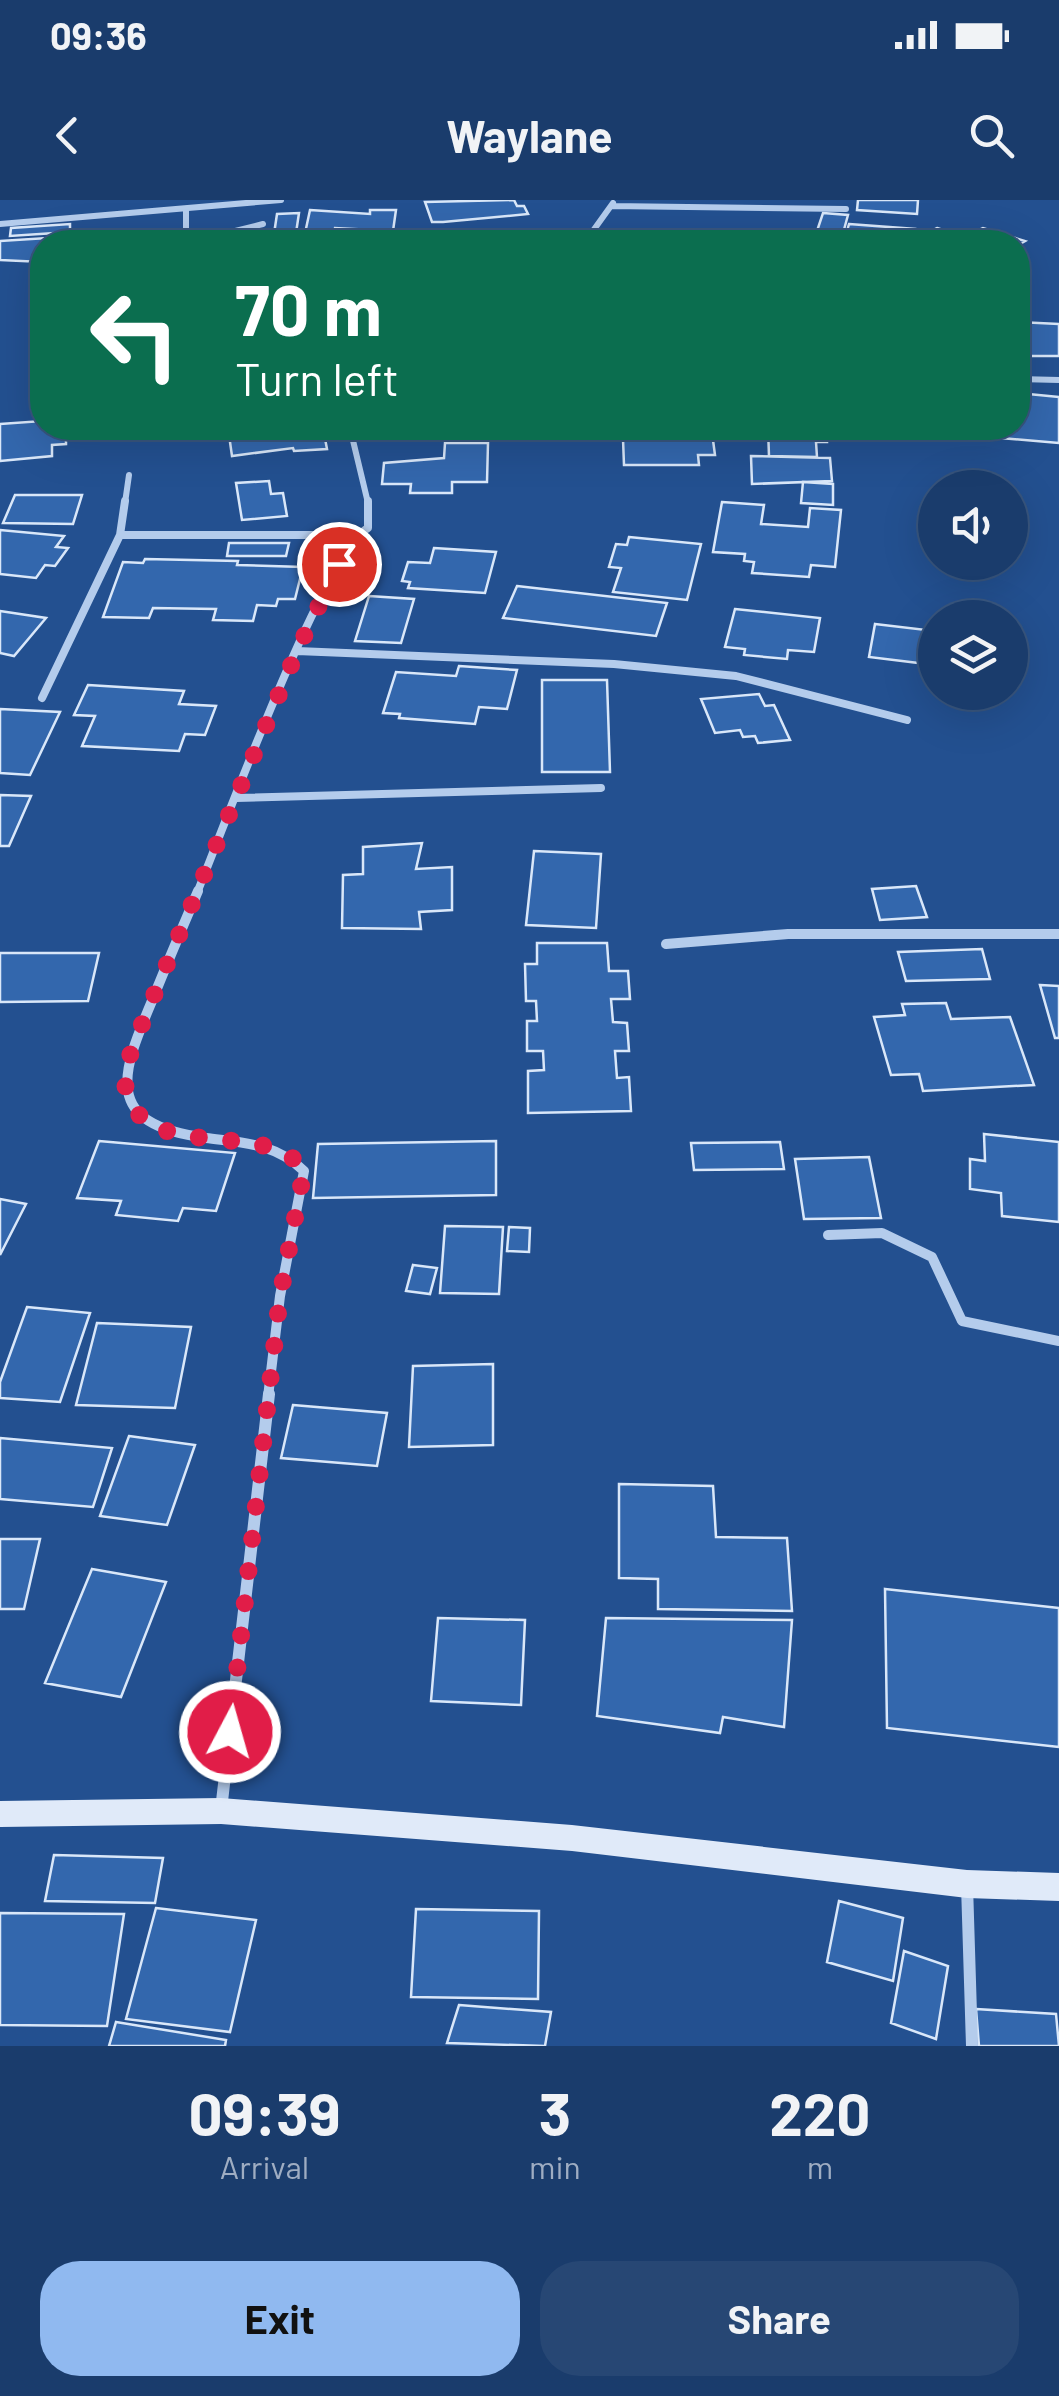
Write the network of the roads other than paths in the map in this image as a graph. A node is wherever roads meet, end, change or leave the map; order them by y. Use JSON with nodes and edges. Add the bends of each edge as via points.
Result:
{"nodes":[{"id":1,"x":281,"y":200,"type":"edge"},
{"id":2,"x":613,"y":203,"type":"edge"},
{"id":3,"x":186,"y":209,"type":"junction"},
{"id":4,"x":846,"y":209,"type":"dead end"},
{"id":5,"x":0,"y":224,"type":"edge"},
{"id":6,"x":263,"y":224,"type":"dead end"},
{"id":7,"x":186,"y":230,"type":"edge"},
{"id":8,"x":239,"y":230,"type":"edge"},
{"id":9,"x":594,"y":230,"type":"edge"},
{"id":10,"x":1030,"y":379,"type":"edge"},
{"id":11,"x":1059,"y":380,"type":"edge"},
{"id":12,"x":354,"y":440,"type":"edge"},
{"id":13,"x":129,"y":475,"type":"dead end"},
{"id":14,"x":356,"y":534,"type":"junction"},
{"id":15,"x":120,"y":535,"type":"junction"},
{"id":16,"x":297,"y":651,"type":"junction"},
{"id":17,"x":42,"y":698,"type":"dead end"},
{"id":18,"x":908,"y":720,"type":"dead end"},
{"id":19,"x":602,"y":788,"type":"dead end"},
{"id":20,"x":236,"y":798,"type":"junction"},
{"id":21,"x":1059,"y":934,"type":"edge"},
{"id":22,"x":666,"y":944,"type":"dead end"},
{"id":23,"x":828,"y":1235,"type":"dead end"},
{"id":24,"x":1059,"y":1341,"type":"edge"},
{"id":25,"x":221,"y":1811,"type":"junction"},
{"id":26,"x":0,"y":1814,"type":"edge"},
{"id":27,"x":967,"y":1884,"type":"junction"},
{"id":28,"x":1059,"y":1888,"type":"edge"},
{"id":29,"x":972,"y":2046,"type":"edge"}],
"edges":[{"from":1,"to":3,"type":"street"},
{"from":2,"to":4,"type":"street"},
{"from":2,"to":9,"type":"street"},
{"from":3,"to":5,"type":"street"},
{"from":3,"to":7,"type":"street"},
{"from":6,"to":8,"type":"street"},
{"from":10,"to":11,"type":"street"},
{"from":12,"to":14,"type":"street","via":[[370,508],[368,528]]},
{"from":13,"to":15,"type":"street"},
{"from":14,"to":15,"type":"street"},
{"from":14,"to":16,"type":"street"},
{"from":15,"to":17,"type":"street"},
{"from":16,"to":18,"type":"street","via":[[614,664],[736,676]]},
{"from":16,"to":20,"type":"street"},
{"from":19,"to":20,"type":"street"},
{"from":20,"to":25,"type":"street","via":[[124,1081],[132,1108],[162,1131],[277,1148],[304,1171],[280,1296]]},
{"from":21,"to":22,"type":"street","via":[[788,934]]},
{"from":23,"to":24,"type":"street","via":[[882,1233],[932,1257],[962,1322]]},
{"from":25,"to":26,"type":"street"},
{"from":25,"to":27,"type":"street","via":[[572,1838]]},
{"from":27,"to":28,"type":"street"},
{"from":27,"to":29,"type":"street"}]}
